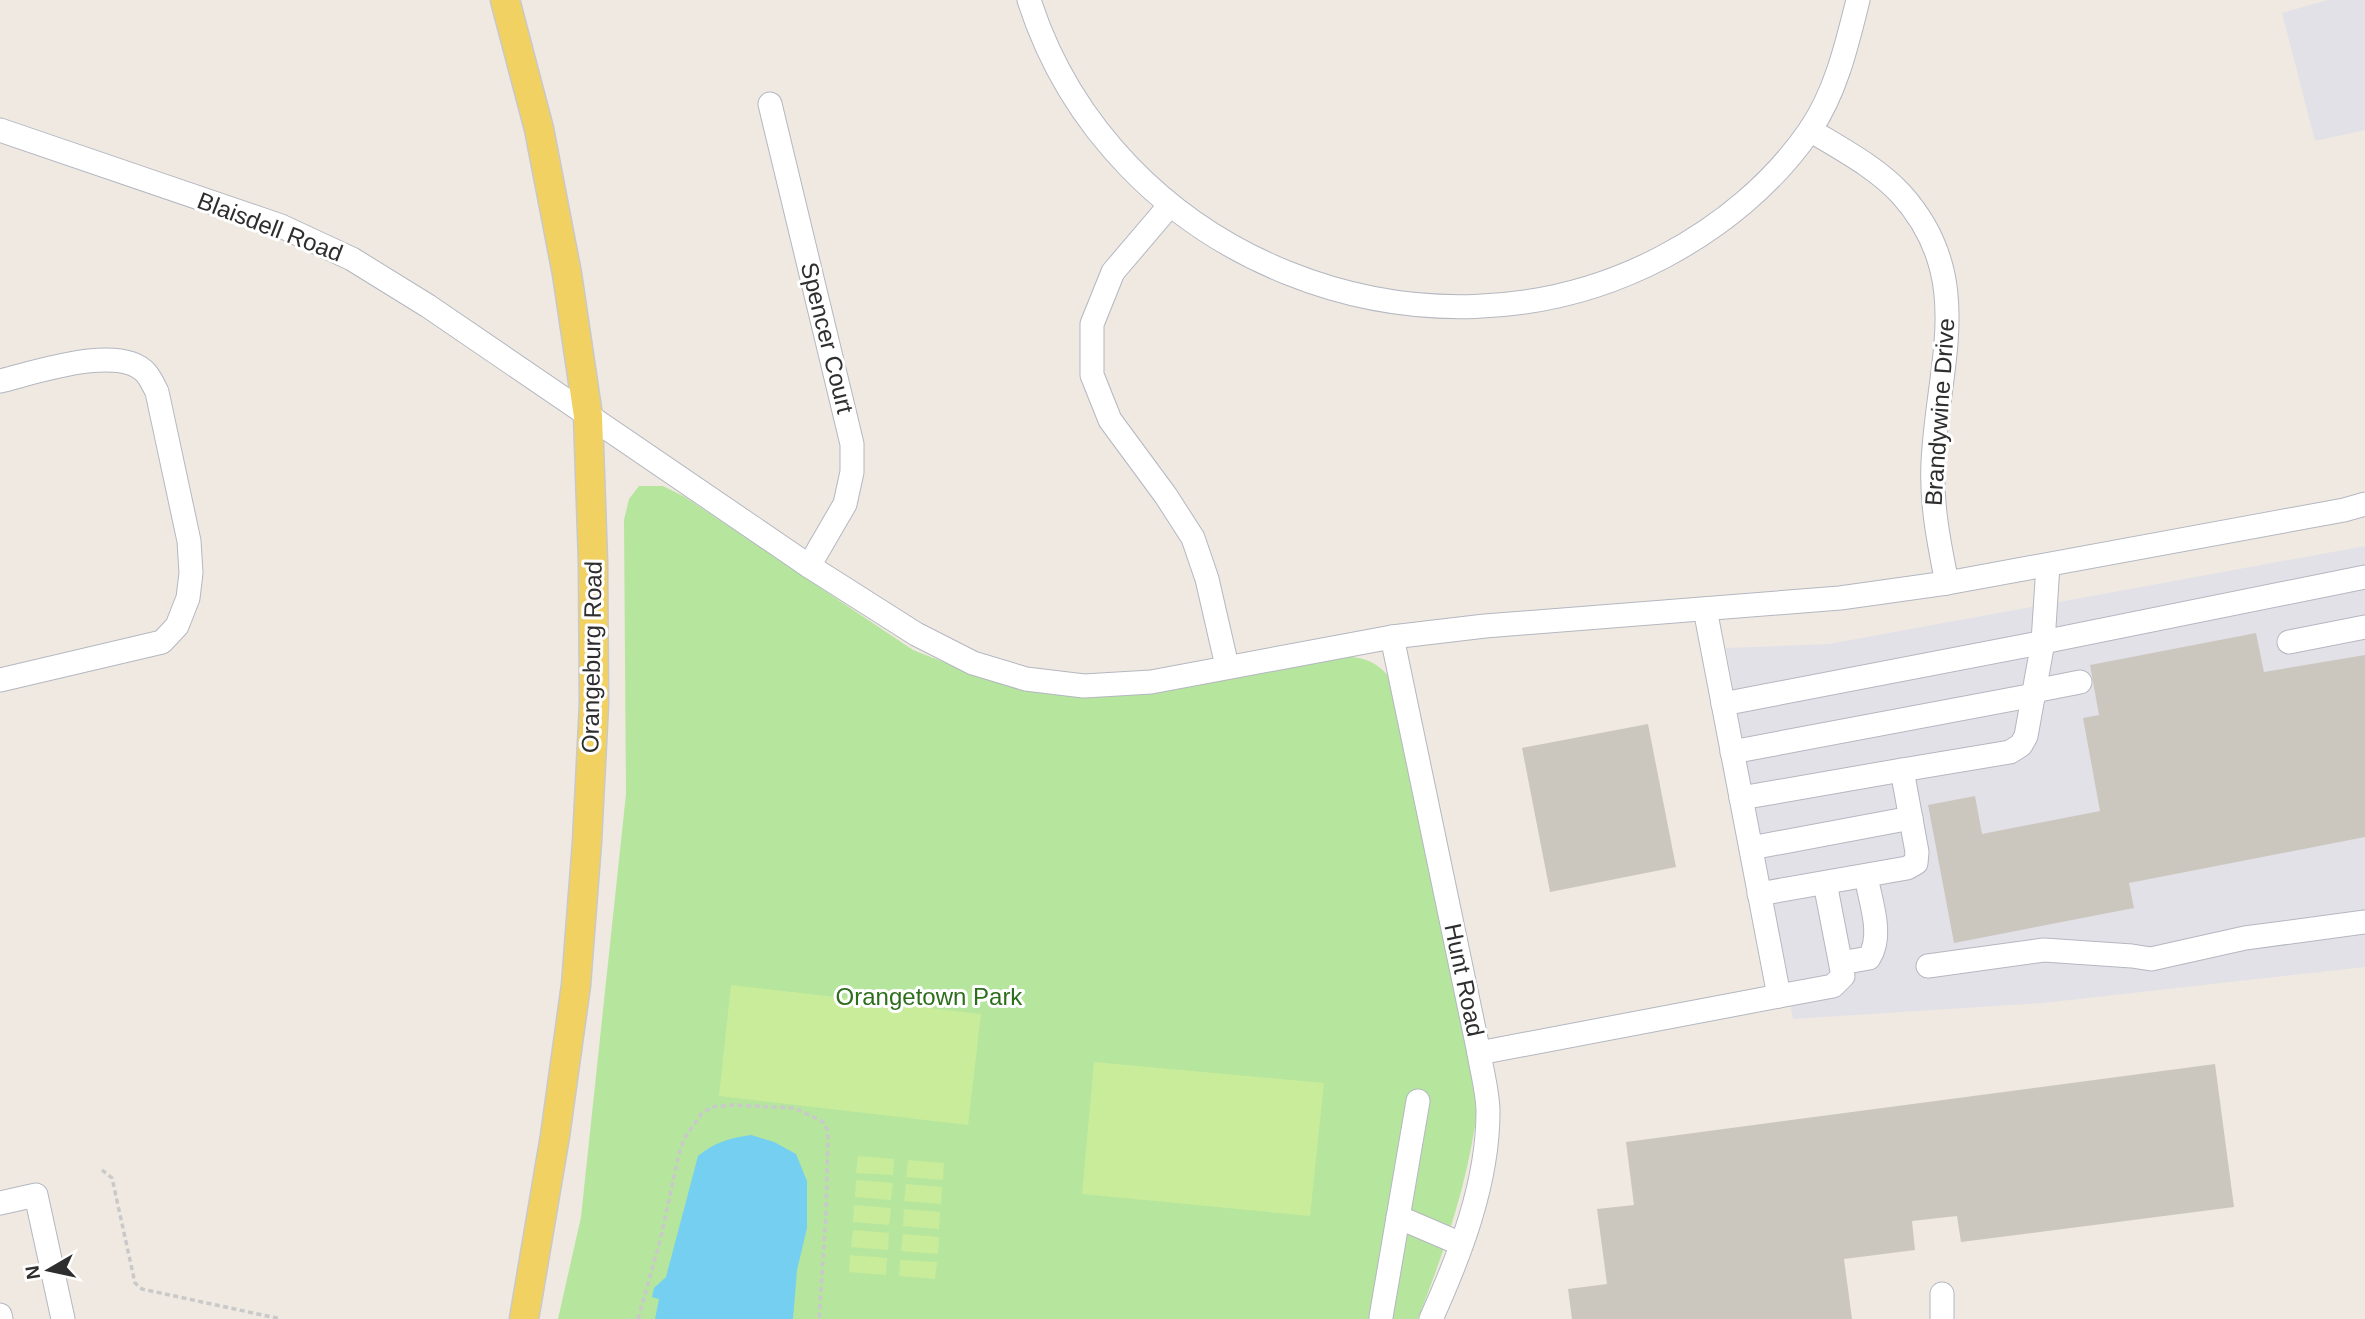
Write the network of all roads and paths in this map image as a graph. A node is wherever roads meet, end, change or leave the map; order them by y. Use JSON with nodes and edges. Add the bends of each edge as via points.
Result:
{"nodes":[{"id":1,"x":505,"y":0,"type":"edge"},
{"id":2,"x":1029,"y":0,"type":"edge"},
{"id":3,"x":1858,"y":0,"type":"edge"},
{"id":4,"x":770,"y":104,"type":"dead end"},
{"id":5,"x":0,"y":130,"type":"edge"},
{"id":6,"x":1810,"y":130,"type":"junction"},
{"id":7,"x":1170,"y":205,"type":"junction"},
{"id":8,"x":0,"y":381,"type":"edge"},
{"id":9,"x":588,"y":416,"type":"junction"},
{"id":10,"x":2365,"y":504,"type":"edge"},
{"id":11,"x":2048,"y":565,"type":"junction"},
{"id":12,"x":809,"y":566,"type":"junction"},
{"id":13,"x":2365,"y":577,"type":"edge"},
{"id":14,"x":1947,"y":583,"type":"junction"},
{"id":15,"x":1705,"y":609,"type":"junction"},
{"id":16,"x":2365,"y":626,"type":"edge"},
{"id":17,"x":1392,"y":637,"type":"junction"},
{"id":18,"x":2289,"y":642,"type":"dead end"},
{"id":19,"x":2043,"y":644,"type":"junction"},
{"id":20,"x":1227,"y":666,"type":"junction"},
{"id":21,"x":0,"y":680,"type":"edge"},
{"id":22,"x":2080,"y":682,"type":"dead end"},
{"id":23,"x":2034,"y":693,"type":"junction"},
{"id":24,"x":1723,"y":704,"type":"junction"},
{"id":25,"x":1732,"y":752,"type":"junction"},
{"id":26,"x":1902,"y":770,"type":"junction"},
{"id":27,"x":1741,"y":798,"type":"junction"},
{"id":28,"x":1911,"y":818,"type":"junction"},
{"id":29,"x":1751,"y":848,"type":"junction"},
{"id":30,"x":1866,"y":876,"type":"junction"},
{"id":31,"x":1825,"y":883,"type":"junction"},
{"id":32,"x":1759,"y":894,"type":"junction"},
{"id":33,"x":2365,"y":922,"type":"edge"},
{"id":34,"x":1840,"y":963,"type":"junction"},
{"id":35,"x":1928,"y":966,"type":"dead end"},
{"id":36,"x":1779,"y":996,"type":"junction"},
{"id":37,"x":1479,"y":1054,"type":"junction"},
{"id":38,"x":1418,"y":1101,"type":"dead end"},
{"id":39,"x":102,"y":1170,"type":"dead end"},
{"id":40,"x":0,"y":1203,"type":"edge"},
{"id":41,"x":1398,"y":1217,"type":"junction"},
{"id":42,"x":1461,"y":1244,"type":"junction"},
{"id":43,"x":1942,"y":1294,"type":"dead end"},
{"id":44,"x":1381,"y":1317,"type":"dead end"},
{"id":45,"x":62,"y":1319,"type":"edge"},
{"id":46,"x":281,"y":1319,"type":"edge"},
{"id":47,"x":524,"y":1319,"type":"edge"},
{"id":48,"x":638,"y":1319,"type":"edge"},
{"id":49,"x":819,"y":1319,"type":"edge"},
{"id":50,"x":1432,"y":1319,"type":"edge"},
{"id":51,"x":1942,"y":1319,"type":"edge"}],
"edges":[{"from":1,"to":9,"type":"main road","name":"Orangeburg Road","via":[[539,129]]},
{"from":2,"to":7,"type":"street","via":[[1058,69],[1090,120]]},
{"from":3,"to":6,"type":"street","via":[[1846,49]]},
{"from":4,"to":12,"type":"street","name":"Spencer Court","via":[[852,444],[845,504]]},
{"from":5,"to":9,"type":"street","name":"Blaisdell Road","via":[[281,226],[352,259]]},
{"from":6,"to":7,"type":"street","via":[[1775,174],[1689,244],[1639,270],[1582,291],[1520,303],[1447,307],[1397,304],[1341,293],[1246,253]]},
{"from":6,"to":14,"type":"street","name":"Brandywine Drive","via":[[1900,194],[1929,234],[1944,280],[1949,332],[1933,461],[1933,516]]},
{"from":7,"to":20,"type":"street","via":[[1112,272],[1092,324],[1092,375],[1110,420],[1193,538]]},
{"from":8,"to":21,"type":"street","via":[[109,358],[146,372],[157,392],[189,541],[191,573],[177,626],[162,642]]},
{"from":9,"to":12,"type":"street","name":"Blaisdell Road"},
{"from":9,"to":47,"type":"main road","name":"Orangeburg Road","via":[[594,704],[587,842],[576,985]]},
{"from":10,"to":11,"type":"street","name":"Blaisdell Road"},
{"from":11,"to":14,"type":"street","name":"Blaisdell Road"},
{"from":11,"to":19,"type":"street"},
{"from":12,"to":20,"type":"street","name":"Blaisdell Road","via":[[916,634],[973,663],[1026,679],[1084,686],[1151,681]]},
{"from":13,"to":19,"type":"street"},
{"from":14,"to":15,"type":"street","name":"Blaisdell Road"},
{"from":15,"to":17,"type":"street","name":"Blaisdell Road"},
{"from":15,"to":24,"type":"street"},
{"from":16,"to":18,"type":"street"},
{"from":17,"to":20,"type":"street","name":"Blaisdell Road"},
{"from":17,"to":37,"type":"street","name":"Hunt Road"},
{"from":19,"to":23,"type":"street"},
{"from":19,"to":24,"type":"street"},
{"from":22,"to":23,"type":"street"},
{"from":23,"to":25,"type":"street"},
{"from":23,"to":26,"type":"street","via":[[2026,736],[2010,752]]},
{"from":24,"to":25,"type":"street"},
{"from":25,"to":27,"type":"street"},
{"from":26,"to":27,"type":"street"},
{"from":26,"to":28,"type":"street"},
{"from":27,"to":29,"type":"street"},
{"from":28,"to":29,"type":"street"},
{"from":28,"to":30,"type":"street","via":[[1916,863]]},
{"from":29,"to":32,"type":"street"},
{"from":30,"to":31,"type":"street"},
{"from":30,"to":34,"type":"street","via":[[1876,948],[1869,958]]},
{"from":31,"to":32,"type":"street"},
{"from":31,"to":34,"type":"street"},
{"from":32,"to":36,"type":"street"},
{"from":33,"to":35,"type":"street","via":[[2245,938],[2151,959],[2044,950]]},
{"from":34,"to":36,"type":"street","via":[[1843,976],[1833,986]]},
{"from":36,"to":37,"type":"street"},
{"from":37,"to":42,"type":"street","name":"Hunt Road","via":[[1489,1111],[1481,1169]]},
{"from":38,"to":41,"type":"street"},
{"from":39,"to":46,"type":"path","via":[[112,1178],[135,1283],[142,1289]]},
{"from":40,"to":45,"type":"street","via":[[36,1195]]},
{"from":41,"to":42,"type":"street"},
{"from":41,"to":44,"type":"street"},
{"from":42,"to":50,"type":"street","name":"Hunt Road"},
{"from":43,"to":51,"type":"street"},
{"from":48,"to":49,"type":"path","via":[[684,1139],[702,1114],[733,1105],[794,1108],[822,1121],[828,1131]]}]}
